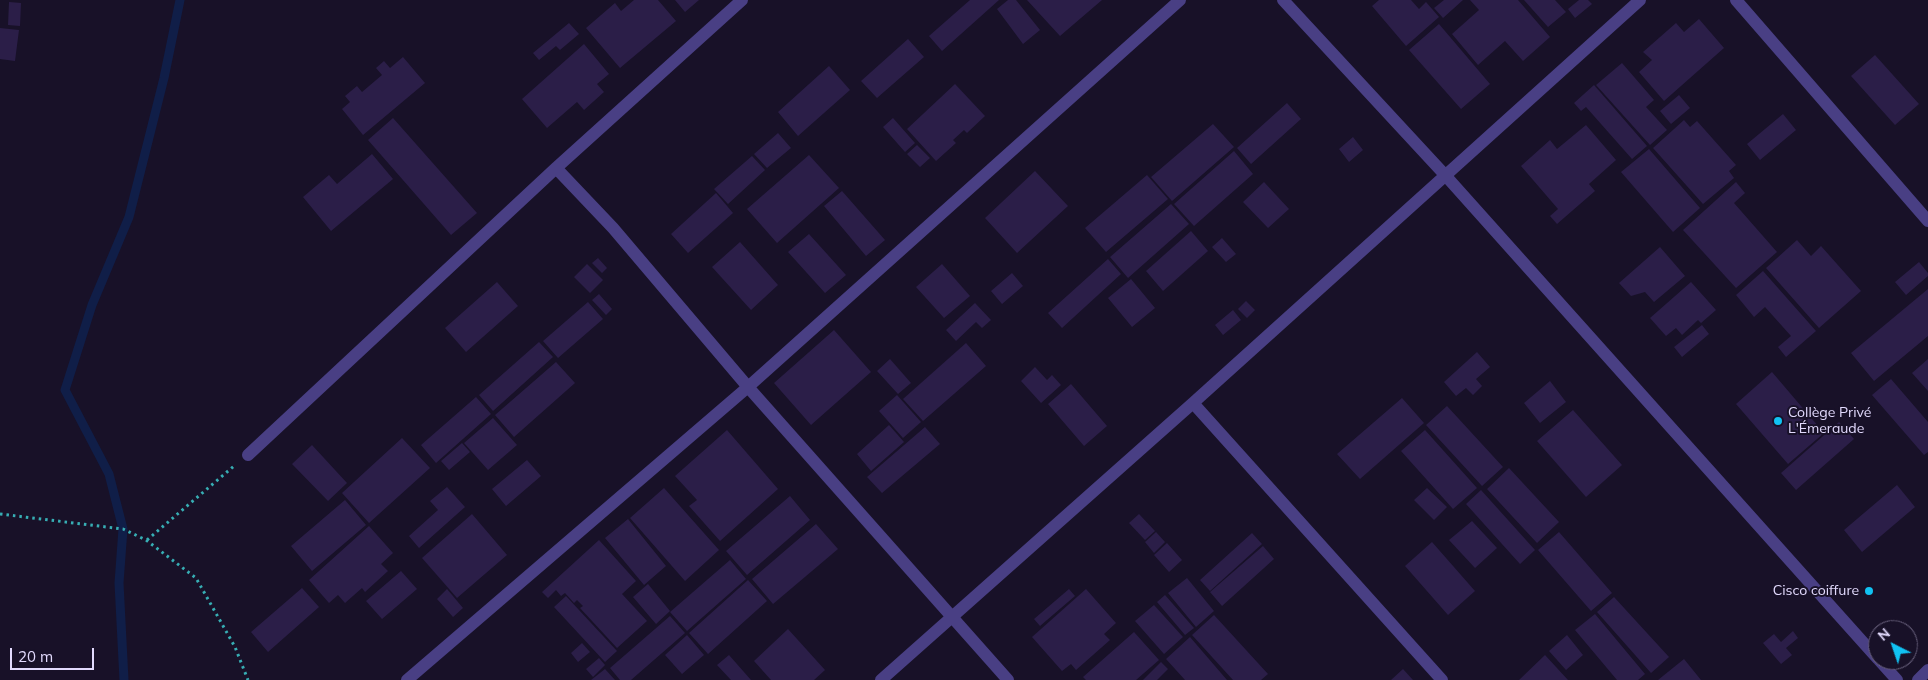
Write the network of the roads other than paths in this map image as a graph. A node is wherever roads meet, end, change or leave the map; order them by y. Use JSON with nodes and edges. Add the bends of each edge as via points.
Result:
{"nodes":[{"id":1,"x":742,"y":0,"type":"edge"},
{"id":2,"x":1180,"y":0,"type":"edge"},
{"id":3,"x":1283,"y":0,"type":"edge"},
{"id":4,"x":1640,"y":0,"type":"edge"},
{"id":5,"x":1736,"y":0,"type":"edge"},
{"id":6,"x":556,"y":168,"type":"junction"},
{"id":7,"x":1445,"y":175,"type":"junction"},
{"id":8,"x":1928,"y":221,"type":"edge"},
{"id":9,"x":748,"y":387,"type":"junction"},
{"id":10,"x":1193,"y":403,"type":"junction"},
{"id":11,"x":248,"y":455,"type":"road end"},
{"id":12,"x":952,"y":617,"type":"junction"},
{"id":13,"x":1868,"y":649,"type":"edge"},
{"id":14,"x":1888,"y":670,"type":"edge"},
{"id":15,"x":1928,"y":670,"type":"edge"},
{"id":16,"x":407,"y":680,"type":"edge"},
{"id":17,"x":881,"y":680,"type":"edge"},
{"id":18,"x":1008,"y":680,"type":"edge"},
{"id":19,"x":1442,"y":680,"type":"edge"},
{"id":20,"x":1897,"y":680,"type":"edge"},
{"id":21,"x":1918,"y":680,"type":"edge"}],
"edges":[{"from":1,"to":6,"type":"street"},
{"from":2,"to":9,"type":"street"},
{"from":3,"to":7,"type":"street"},
{"from":4,"to":7,"type":"street"},
{"from":5,"to":8,"type":"street"},
{"from":6,"to":9,"type":"street","via":[[614,228]]},
{"from":6,"to":11,"type":"street"},
{"from":7,"to":10,"type":"street"},
{"from":7,"to":13,"type":"street"},
{"from":9,"to":12,"type":"street"},
{"from":9,"to":16,"type":"street"},
{"from":10,"to":12,"type":"street"},
{"from":10,"to":19,"type":"street"},
{"from":12,"to":17,"type":"street"},
{"from":12,"to":18,"type":"street"},
{"from":14,"to":20,"type":"street"},
{"from":15,"to":21,"type":"street"}]}
